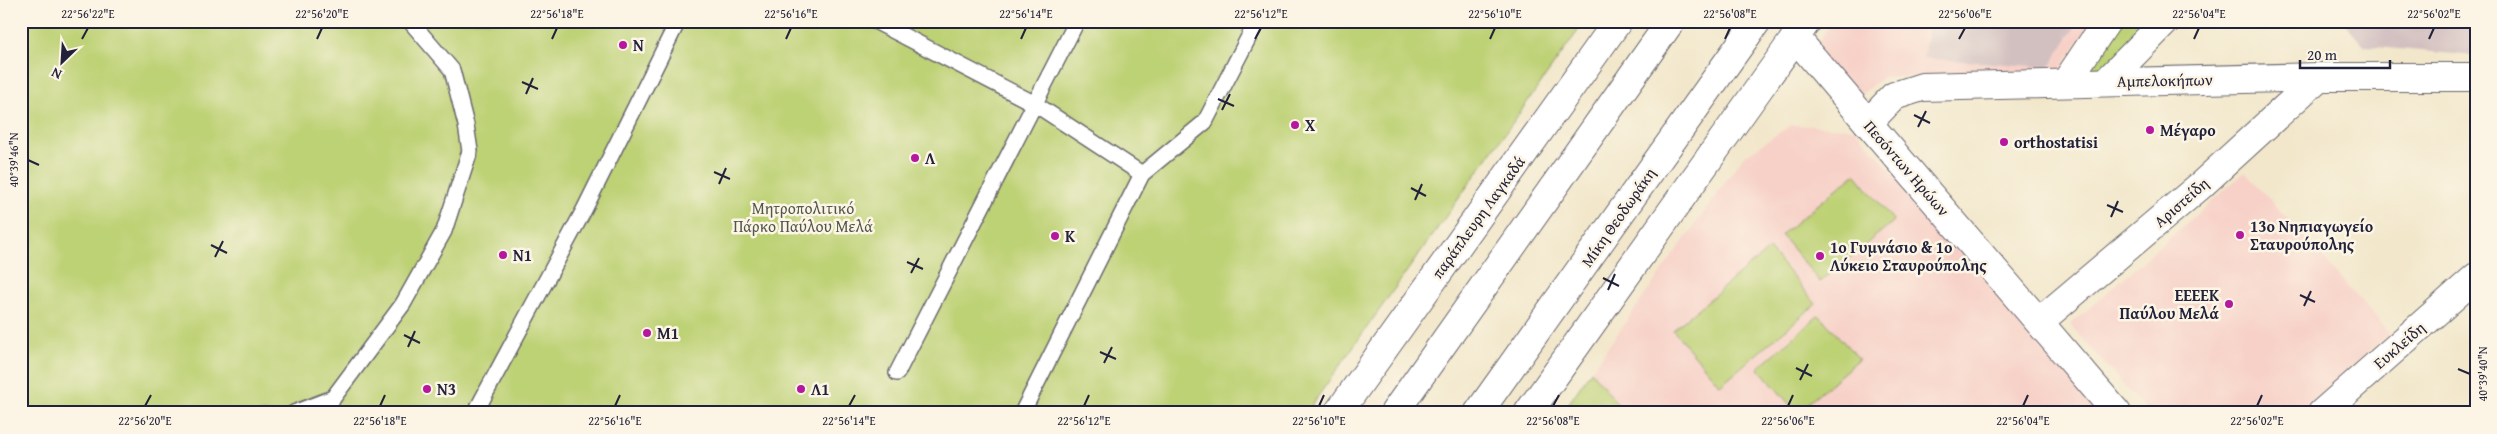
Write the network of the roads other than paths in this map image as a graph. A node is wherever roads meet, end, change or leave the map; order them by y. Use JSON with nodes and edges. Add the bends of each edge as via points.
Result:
{"nodes":[{"id":1,"x":410,"y":21,"type":"edge"},
{"id":2,"x":678,"y":21,"type":"edge"},
{"id":3,"x":875,"y":21,"type":"edge"},
{"id":4,"x":1077,"y":21,"type":"edge"},
{"id":5,"x":1257,"y":21,"type":"edge"},
{"id":6,"x":1618,"y":21,"type":"edge"},
{"id":7,"x":1672,"y":21,"type":"edge"},
{"id":8,"x":1757,"y":21,"type":"edge"},
{"id":9,"x":2107,"y":21,"type":"edge"},
{"id":10,"x":2166,"y":21,"type":"edge"},
{"id":11,"x":1801,"y":29,"type":"edge"},
{"id":12,"x":2319,"y":77,"type":"junction"},
{"id":13,"x":2476,"y":77,"type":"edge"},
{"id":14,"x":2107,"y":81,"type":"junction"},
{"id":15,"x":2066,"y":82,"type":"junction"},
{"id":16,"x":1035,"y":104,"type":"junction"},
{"id":17,"x":1868,"y":123,"type":"junction"},
{"id":18,"x":1142,"y":174,"type":"junction"},
{"id":19,"x":2476,"y":277,"type":"edge"},
{"id":20,"x":2039,"y":322,"type":"junction"},
{"id":21,"x":897,"y":373,"type":"dead end"},
{"id":22,"x":333,"y":398,"type":"junction"},
{"id":23,"x":2112,"y":411,"type":"edge"},
{"id":24,"x":294,"y":413,"type":"edge"},
{"id":25,"x":326,"y":413,"type":"edge"},
{"id":26,"x":475,"y":413,"type":"edge"},
{"id":27,"x":1022,"y":413,"type":"edge"},
{"id":28,"x":1338,"y":413,"type":"edge"},
{"id":29,"x":1394,"y":413,"type":"edge"},
{"id":30,"x":1478,"y":413,"type":"edge"},
{"id":31,"x":1528,"y":413,"type":"edge"},
{"id":32,"x":2322,"y":413,"type":"edge"}],
"edges":[{"from":1,"to":22,"type":"lane","via":[[452,70],[470,151],[444,231],[403,304]]},
{"from":2,"to":26,"type":"lane","via":[[584,210]]},
{"from":3,"to":16,"type":"lane"},
{"from":4,"to":16,"type":"lane"},
{"from":5,"to":18,"type":"lane","via":[[1205,122]]},
{"from":6,"to":28,"type":"main road","name":"παράπλευρη Λαγκαδά"},
{"from":7,"to":29,"type":"main road"},
{"from":8,"to":30,"type":"main road","name":"Μίκη Θεοδωράκη"},
{"from":9,"to":15,"type":"main road"},
{"from":10,"to":14,"type":"main road"},
{"from":11,"to":17,"type":"main road","name":"Πεσόντων Ηρώων"},
{"from":11,"to":31,"type":"main road"},
{"from":12,"to":13,"type":"main road","name":"Αμπελοκήπων"},
{"from":12,"to":14,"type":"main road","name":"Αμπελοκήπων"},
{"from":12,"to":20,"type":"main road","name":"Αριστείδη","via":[[2201,185]]},
{"from":14,"to":15,"type":"main road","name":"Αμπελοκήπων"},
{"from":15,"to":17,"type":"main road","name":"Αμπελοκήπων","via":[[1922,87],[1894,96]]},
{"from":16,"to":18,"type":"lane"},
{"from":16,"to":21,"type":"lane"},
{"from":17,"to":20,"type":"main road","name":"Πεσόντων Ηρώων"},
{"from":18,"to":27,"type":"lane"},
{"from":19,"to":32,"type":"main road","name":"Ευκλείδη"},
{"from":20,"to":23,"type":"main road","name":"Πεσόντων Ηρώων"},
{"from":22,"to":24,"type":"lane"},
{"from":22,"to":25,"type":"lane"}]}
